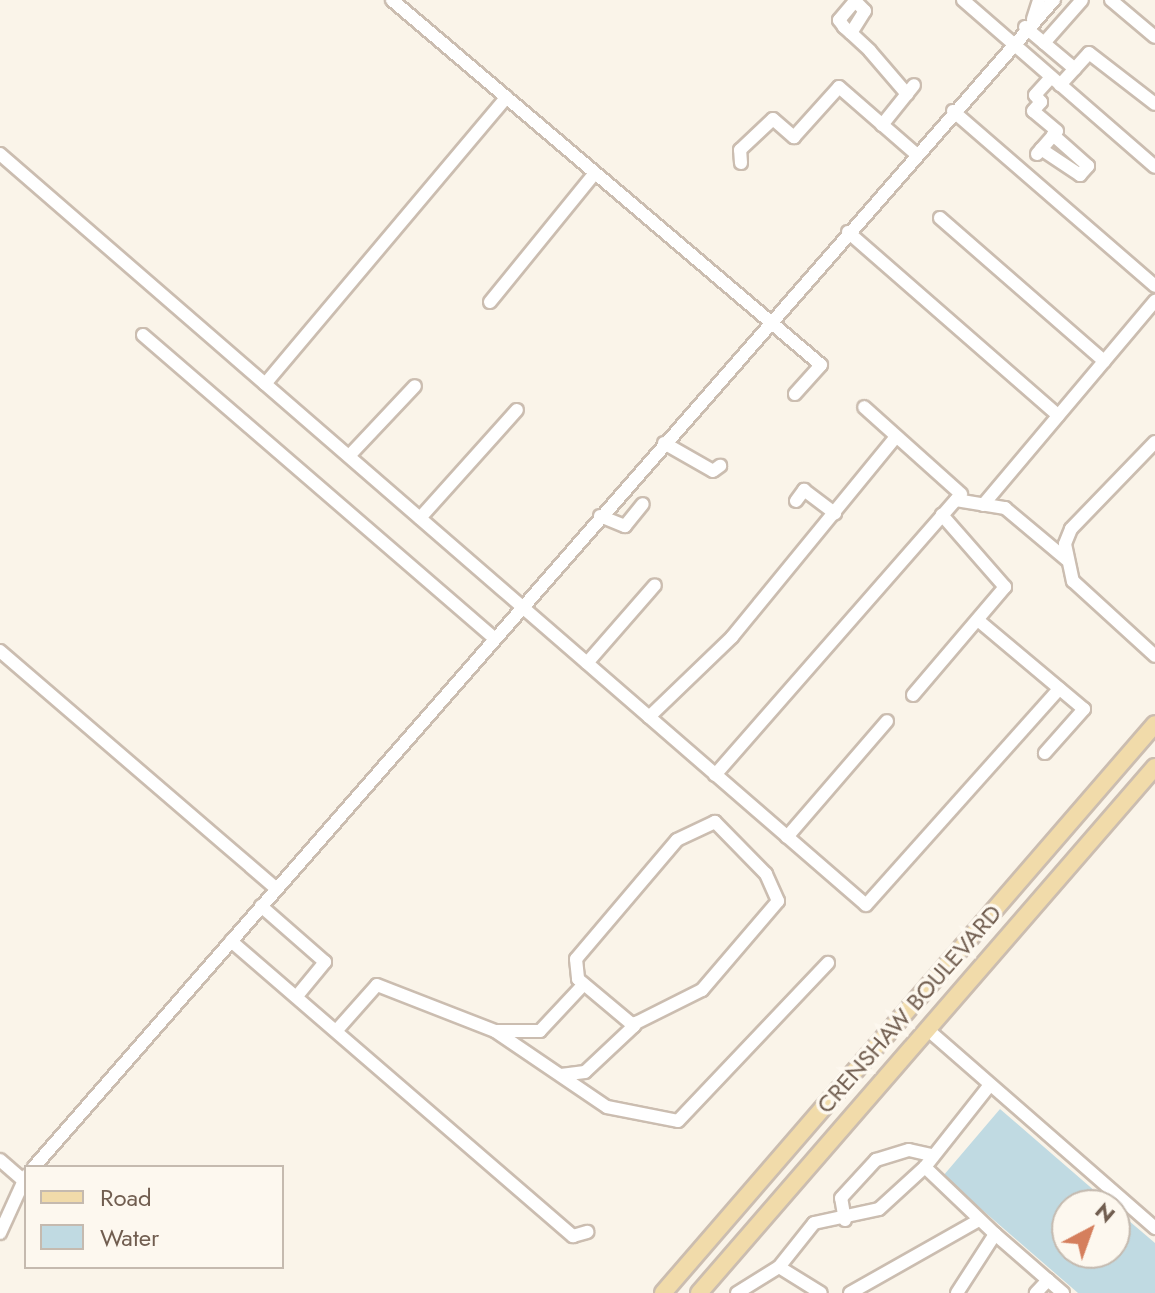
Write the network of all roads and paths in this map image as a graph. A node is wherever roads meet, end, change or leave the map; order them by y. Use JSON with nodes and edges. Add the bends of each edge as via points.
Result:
{"nodes":[{"id":1,"x":392,"y":0,"type":"edge"},
{"id":2,"x":963,"y":0,"type":"edge"},
{"id":3,"x":1039,"y":0,"type":"edge"},
{"id":4,"x":1054,"y":0,"type":"edge"},
{"id":5,"x":1082,"y":0,"type":"edge"},
{"id":6,"x":1111,"y":0,"type":"edge"},
{"id":7,"x":1029,"y":23,"type":"junction"},
{"id":8,"x":851,"y":33,"type":"dead end"},
{"id":9,"x":1155,"y":37,"type":"edge"},
{"id":10,"x":1012,"y":43,"type":"junction"},
{"id":11,"x":1044,"y":43,"type":"junction"},
{"id":12,"x":1075,"y":69,"type":"junction"},
{"id":13,"x":1055,"y":81,"type":"junction"},
{"id":14,"x":507,"y":97,"type":"junction"},
{"id":15,"x":1155,"y":104,"type":"edge"},
{"id":16,"x":953,"y":111,"type":"junction"},
{"id":17,"x":882,"y":125,"type":"junction"},
{"id":18,"x":1053,"y":135,"type":"junction"},
{"id":19,"x":0,"y":154,"type":"edge"},
{"id":20,"x":916,"y":154,"type":"junction"},
{"id":21,"x":741,"y":163,"type":"dead end"},
{"id":22,"x":1155,"y":167,"type":"edge"},
{"id":23,"x":595,"y":173,"type":"junction"},
{"id":24,"x":940,"y":218,"type":"dead end"},
{"id":25,"x":848,"y":232,"type":"junction"},
{"id":26,"x":1155,"y":286,"type":"edge"},
{"id":27,"x":1155,"y":301,"type":"edge"},
{"id":28,"x":490,"y":302,"type":"dead end"},
{"id":29,"x":770,"y":321,"type":"junction"},
{"id":30,"x":143,"y":335,"type":"dead end"},
{"id":31,"x":1104,"y":361,"type":"junction"},
{"id":32,"x":265,"y":384,"type":"junction"},
{"id":33,"x":415,"y":386,"type":"dead end"},
{"id":34,"x":795,"y":394,"type":"dead end"},
{"id":35,"x":864,"y":407,"type":"dead end"},
{"id":36,"x":517,"y":410,"type":"dead end"},
{"id":37,"x":1058,"y":415,"type":"junction"},
{"id":38,"x":893,"y":440,"type":"junction"},
{"id":39,"x":1155,"y":442,"type":"edge"},
{"id":40,"x":664,"y":443,"type":"junction"},
{"id":41,"x":349,"y":456,"type":"junction"},
{"id":42,"x":720,"y":466,"type":"dead end"},
{"id":43,"x":956,"y":500,"type":"junction"},
{"id":44,"x":796,"y":501,"type":"dead end"},
{"id":45,"x":643,"y":504,"type":"dead end"},
{"id":46,"x":983,"y":505,"type":"junction"},
{"id":47,"x":835,"y":513,"type":"junction"},
{"id":48,"x":942,"y":515,"type":"junction"},
{"id":49,"x":600,"y":516,"type":"junction"},
{"id":50,"x":420,"y":518,"type":"junction"},
{"id":51,"x":1066,"y":559,"type":"junction"},
{"id":52,"x":655,"y":585,"type":"dead end"},
{"id":53,"x":522,"y":606,"type":"junction"},
{"id":54,"x":979,"y":621,"type":"junction"},
{"id":55,"x":494,"y":638,"type":"junction"},
{"id":56,"x":0,"y":651,"type":"edge"},
{"id":57,"x":1155,"y":656,"type":"edge"},
{"id":58,"x":587,"y":663,"type":"junction"},
{"id":59,"x":1059,"y":689,"type":"junction"},
{"id":60,"x":913,"y":695,"type":"dead end"},
{"id":61,"x":649,"y":717,"type":"junction"},
{"id":62,"x":887,"y":721,"type":"dead end"},
{"id":63,"x":1155,"y":724,"type":"edge"},
{"id":64,"x":1045,"y":753,"type":"dead end"},
{"id":65,"x":1155,"y":767,"type":"edge"},
{"id":66,"x":715,"y":775,"type":"junction"},
{"id":67,"x":787,"y":837,"type":"junction"},
{"id":68,"x":276,"y":888,"type":"junction"},
{"id":69,"x":261,"y":906,"type":"junction"},
{"id":70,"x":231,"y":941,"type":"junction"},
{"id":71,"x":828,"y":963,"type":"dead end"},
{"id":72,"x":584,"y":984,"type":"junction"},
{"id":73,"x":297,"y":996,"type":"junction"},
{"id":74,"x":634,"y":1026,"type":"junction"},
{"id":75,"x":927,"y":1029,"type":"junction"},
{"id":76,"x":337,"y":1030,"type":"junction"},
{"id":77,"x":495,"y":1031,"type":"junction"},
{"id":78,"x":561,"y":1075,"type":"junction"},
{"id":79,"x":989,"y":1086,"type":"junction"},
{"id":80,"x":0,"y":1160,"type":"edge"},
{"id":81,"x":927,"y":1161,"type":"junction"},
{"id":82,"x":36,"y":1165,"type":"edge"},
{"id":83,"x":24,"y":1178,"type":"edge"},
{"id":84,"x":845,"y":1220,"type":"junction"},
{"id":85,"x":979,"y":1220,"type":"junction"},
{"id":86,"x":1155,"y":1228,"type":"edge"},
{"id":87,"x":587,"y":1232,"type":"dead end"},
{"id":88,"x":0,"y":1233,"type":"edge"},
{"id":89,"x":995,"y":1234,"type":"junction"},
{"id":90,"x":779,"y":1267,"type":"junction"},
{"id":91,"x":1048,"y":1280,"type":"junction"},
{"id":92,"x":707,"y":1291,"type":"edge"},
{"id":93,"x":663,"y":1293,"type":"edge"},
{"id":94,"x":737,"y":1293,"type":"edge"},
{"id":95,"x":821,"y":1293,"type":"edge"},
{"id":96,"x":850,"y":1293,"type":"edge"},
{"id":97,"x":957,"y":1293,"type":"edge"},
{"id":98,"x":1036,"y":1293,"type":"edge"},
{"id":99,"x":1063,"y":1293,"type":"edge"}],
"edges":[{"from":1,"to":14,"type":"lane"},
{"from":2,"to":10,"type":"lane"},
{"from":3,"to":7,"type":"lane"},
{"from":4,"to":7,"type":"lane"},
{"from":5,"to":11,"type":"lane"},
{"from":6,"to":9,"type":"lane"},
{"from":7,"to":10,"type":"lane"},
{"from":7,"to":11,"type":"lane"},
{"from":8,"to":17,"type":"lane","via":[[910,90]]},
{"from":10,"to":13,"type":"lane"},
{"from":10,"to":16,"type":"lane"},
{"from":11,"to":12,"type":"lane"},
{"from":12,"to":13,"type":"lane"},
{"from":12,"to":15,"type":"lane","via":[[1089,53]]},
{"from":13,"to":18,"type":"lane","via":[[1033,111],[1057,131]]},
{"from":13,"to":22,"type":"lane"},
{"from":14,"to":23,"type":"lane"},
{"from":14,"to":32,"type":"lane"},
{"from":16,"to":20,"type":"lane"},
{"from":16,"to":26,"type":"lane"},
{"from":17,"to":20,"type":"lane"},
{"from":17,"to":21,"type":"lane","via":[[839,87],[794,137],[773,119],[740,150]]},
{"from":18,"to":18,"type":"lane","via":[[1039,151],[1080,175],[1088,166]]},
{"from":19,"to":32,"type":"lane"},
{"from":20,"to":25,"type":"lane"},
{"from":23,"to":28,"type":"lane"},
{"from":23,"to":29,"type":"lane"},
{"from":24,"to":31,"type":"lane"},
{"from":25,"to":29,"type":"lane"},
{"from":25,"to":37,"type":"lane"},
{"from":27,"to":31,"type":"lane"},
{"from":29,"to":34,"type":"lane","via":[[821,365]]},
{"from":29,"to":40,"type":"lane"},
{"from":30,"to":55,"type":"lane"},
{"from":31,"to":37,"type":"lane"},
{"from":32,"to":41,"type":"lane"},
{"from":33,"to":41,"type":"lane"},
{"from":35,"to":38,"type":"lane"},
{"from":36,"to":50,"type":"lane"},
{"from":37,"to":46,"type":"lane"},
{"from":38,"to":43,"type":"lane","via":[[961,494]]},
{"from":38,"to":47,"type":"lane"},
{"from":39,"to":51,"type":"lane","via":[[1071,529]]},
{"from":40,"to":42,"type":"lane","via":[[713,471]]},
{"from":40,"to":49,"type":"lane"},
{"from":41,"to":50,"type":"lane"},
{"from":43,"to":46,"type":"lane"},
{"from":43,"to":48,"type":"lane"},
{"from":44,"to":47,"type":"lane","via":[[804,490]]},
{"from":45,"to":49,"type":"lane","via":[[625,526]]},
{"from":46,"to":51,"type":"lane","via":[[1005,508]]},
{"from":47,"to":61,"type":"lane","via":[[732,637],[684,675]]},
{"from":48,"to":54,"type":"lane","via":[[1005,587]]},
{"from":48,"to":66,"type":"lane"},
{"from":49,"to":53,"type":"lane"},
{"from":50,"to":53,"type":"lane"},
{"from":51,"to":57,"type":"lane","via":[[1073,581]]},
{"from":52,"to":58,"type":"lane"},
{"from":53,"to":55,"type":"lane"},
{"from":53,"to":58,"type":"lane"},
{"from":54,"to":59,"type":"lane"},
{"from":54,"to":60,"type":"lane"},
{"from":55,"to":68,"type":"lane"},
{"from":56,"to":68,"type":"lane"},
{"from":58,"to":61,"type":"lane"},
{"from":59,"to":64,"type":"lane","via":[[1084,709]]},
{"from":59,"to":67,"type":"lane","via":[[871,904]]},
{"from":61,"to":66,"type":"lane"},
{"from":62,"to":67,"type":"lane"},
{"from":63,"to":93,"type":"main road","name":"CRENSHAW BOULEVARD"},
{"from":65,"to":75,"type":"main road","name":"CRENSHAW BOULEVARD"},
{"from":66,"to":67,"type":"lane"},
{"from":68,"to":69,"type":"lane"},
{"from":69,"to":70,"type":"lane"},
{"from":69,"to":73,"type":"lane","via":[[325,962]]},
{"from":70,"to":73,"type":"lane"},
{"from":70,"to":82,"type":"lane"},
{"from":71,"to":78,"type":"lane","via":[[678,1121],[607,1107]]},
{"from":72,"to":74,"type":"lane"},
{"from":72,"to":74,"type":"lane","via":[[576,959],[677,840],[715,822],[766,874],[778,901],[702,990]]},
{"from":72,"to":77,"type":"lane","via":[[540,1031]]},
{"from":73,"to":76,"type":"lane"},
{"from":74,"to":78,"type":"lane","via":[[585,1072]]},
{"from":75,"to":79,"type":"lane"},
{"from":75,"to":92,"type":"main road","name":"CRENSHAW BOULEVARD"},
{"from":76,"to":77,"type":"lane","via":[[377,985]]},
{"from":76,"to":87,"type":"lane","via":[[573,1236]]},
{"from":77,"to":78,"type":"lane"},
{"from":79,"to":81,"type":"lane"},
{"from":79,"to":86,"type":"lane"},
{"from":80,"to":83,"type":"lane"},
{"from":81,"to":84,"type":"lane","via":[[879,1209]]},
{"from":81,"to":84,"type":"lane","via":[[909,1150],[876,1160],[847,1192]]},
{"from":81,"to":85,"type":"lane"},
{"from":83,"to":88,"type":"lane"},
{"from":84,"to":90,"type":"lane","via":[[814,1223]]},
{"from":85,"to":89,"type":"lane"},
{"from":85,"to":96,"type":"lane"},
{"from":89,"to":91,"type":"lane"},
{"from":89,"to":97,"type":"lane"},
{"from":90,"to":94,"type":"lane"},
{"from":90,"to":95,"type":"lane"},
{"from":91,"to":98,"type":"lane"},
{"from":91,"to":99,"type":"lane"}]}
